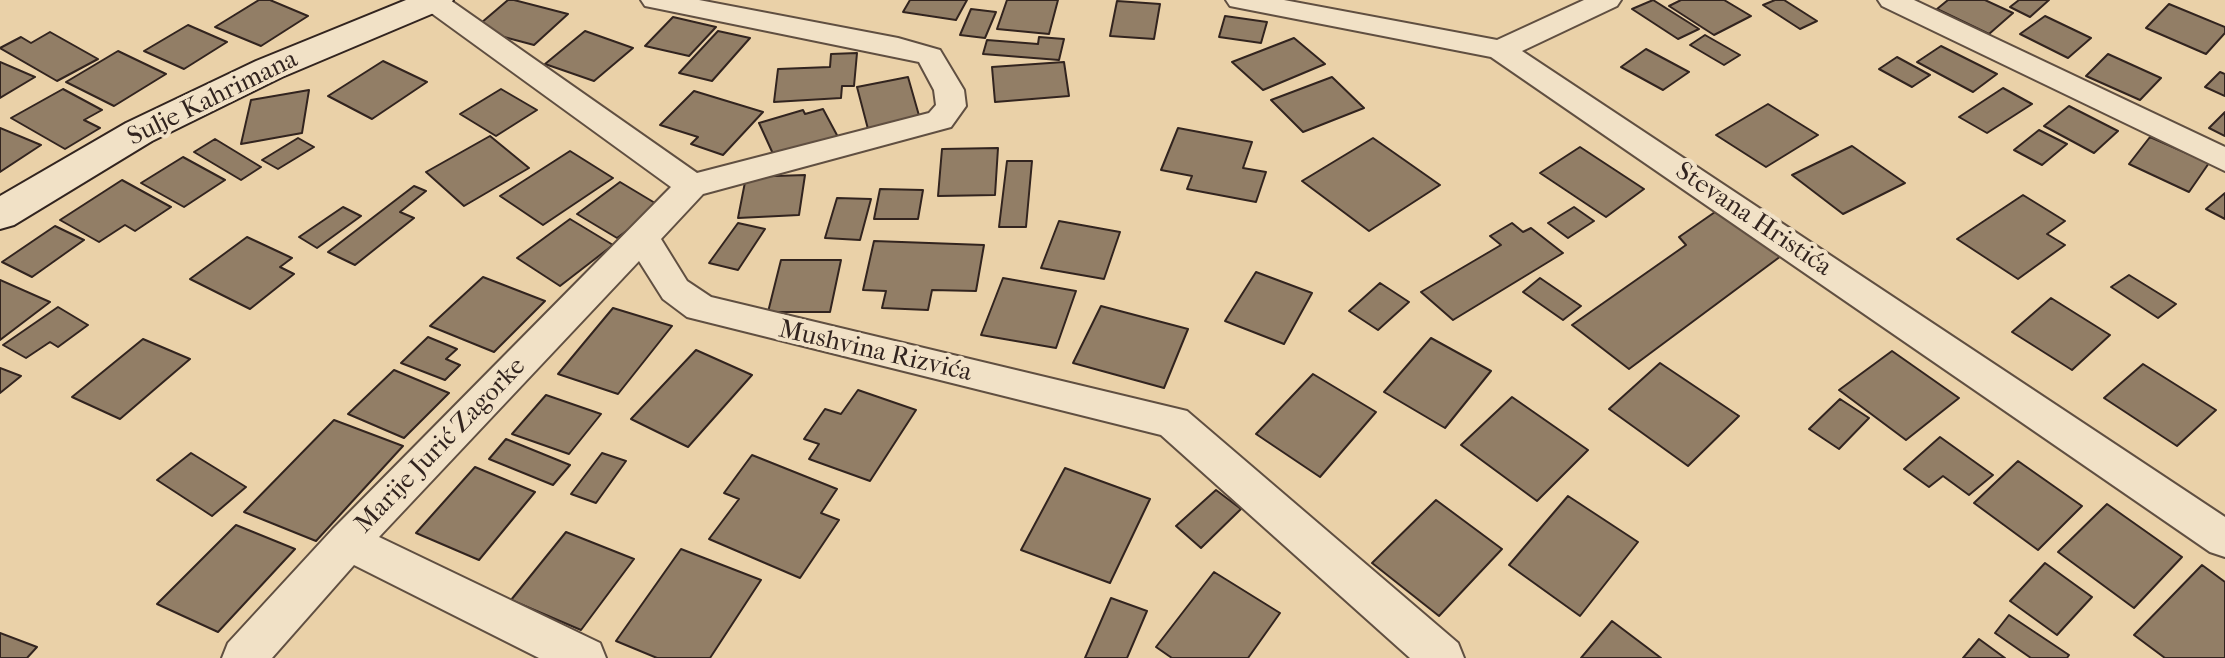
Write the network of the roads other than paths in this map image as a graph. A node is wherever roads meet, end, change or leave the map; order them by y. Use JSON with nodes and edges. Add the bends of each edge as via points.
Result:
{"nodes":[{"id":1,"x":655,"y":0,"type":"edge"},
{"id":2,"x":1240,"y":0,"type":"edge"},
{"id":3,"x":1607,"y":0,"type":"edge"},
{"id":4,"x":1892,"y":0,"type":"edge"},
{"id":5,"x":434,"y":1,"type":"edge"},
{"id":6,"x":1500,"y":50,"type":"junction"},
{"id":7,"x":2225,"y":160,"type":"edge"},
{"id":8,"x":692,"y":186,"type":"junction"},
{"id":9,"x":0,"y":215,"type":"edge"},
{"id":10,"x":642,"y":237,"type":"junction"},
{"id":11,"x":2225,"y":539,"type":"edge"},
{"id":12,"x":348,"y":542,"type":"junction"},
{"id":13,"x":244,"y":658,"type":"edge"},
{"id":14,"x":584,"y":658,"type":"edge"},
{"id":15,"x":1442,"y":658,"type":"edge"}],
"edges":[{"from":1,"to":8,"type":"street","via":[[930,56],[949,90],[951,106],[940,120]]},
{"from":2,"to":6,"type":"street","name":"Stevana Hristića"},
{"from":3,"to":6,"type":"street"},
{"from":4,"to":7,"type":"street"},
{"from":5,"to":8,"type":"street"},
{"from":5,"to":9,"type":"street","name":"Sulje Kahrimana","via":[[269,69],[139,132]]},
{"from":6,"to":11,"type":"street","name":"Stevana Hristića"},
{"from":8,"to":10,"type":"street"},
{"from":10,"to":12,"type":"street","name":"Marije Jurić Zagorke"},
{"from":10,"to":15,"type":"street","name":"Mushvina Rizvića","via":[[675,290],[700,308],[1173,422]]},
{"from":12,"to":13,"type":"street","name":"Marije Jurić Zagorke"},
{"from":12,"to":14,"type":"street"}]}
